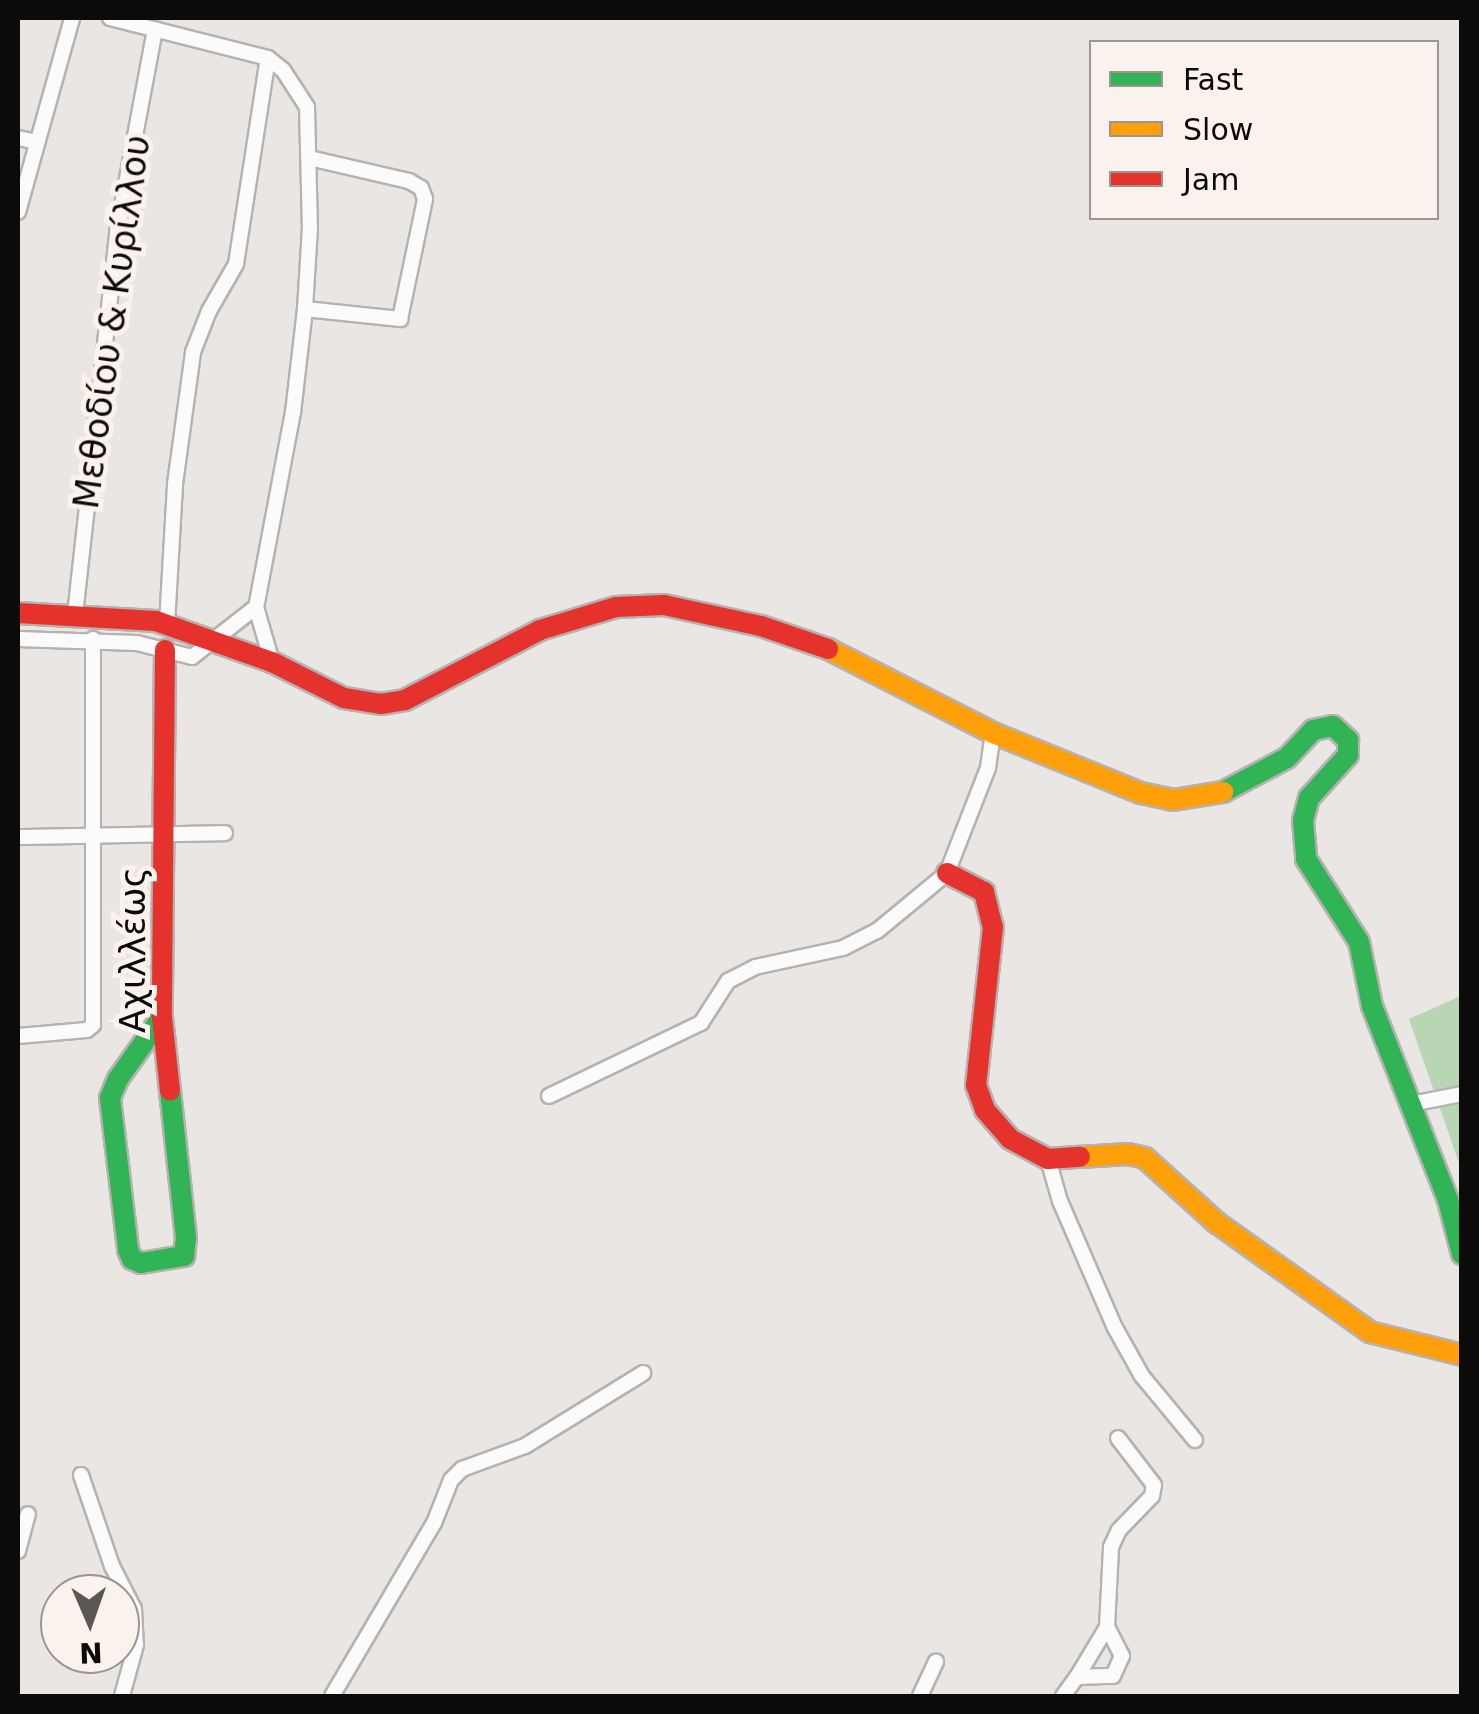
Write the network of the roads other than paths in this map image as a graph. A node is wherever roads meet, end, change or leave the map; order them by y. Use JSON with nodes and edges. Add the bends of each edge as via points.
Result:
{"nodes":[{"id":1,"x":72,"y":18,"type":"edge"},
{"id":2,"x":110,"y":18,"type":"edge"},
{"id":3,"x":155,"y":29,"type":"junction"},
{"id":4,"x":268,"y":58,"type":"junction"},
{"id":5,"x":18,"y":138,"type":"edge"},
{"id":6,"x":38,"y":142,"type":"junction"},
{"id":7,"x":309,"y":158,"type":"junction"},
{"id":8,"x":18,"y":212,"type":"edge"},
{"id":9,"x":305,"y":309,"type":"junction"},
{"id":10,"x":256,"y":607,"type":"junction"},
{"id":11,"x":18,"y":614,"type":"edge"},
{"id":12,"x":75,"y":615,"type":"junction"},
{"id":13,"x":167,"y":624,"type":"junction"},
{"id":14,"x":92,"y":638,"type":"junction"},
{"id":15,"x":18,"y":640,"type":"edge"},
{"id":16,"x":216,"y":640,"type":"junction"},
{"id":17,"x":165,"y":650,"type":"junction"},
{"id":18,"x":272,"y":662,"type":"junction"},
{"id":19,"x":993,"y":732,"type":"junction"},
{"id":20,"x":226,"y":833,"type":"dead end"},
{"id":21,"x":94,"y":836,"type":"junction"},
{"id":22,"x":166,"y":836,"type":"junction"},
{"id":23,"x":18,"y":837,"type":"edge"},
{"id":24,"x":947,"y":873,"type":"junction"},
{"id":25,"x":162,"y":1017,"type":"junction"},
{"id":26,"x":18,"y":1036,"type":"edge"},
{"id":27,"x":1462,"y":1094,"type":"edge"},
{"id":28,"x":549,"y":1096,"type":"dead end"},
{"id":29,"x":1411,"y":1104,"type":"junction"},
{"id":30,"x":1048,"y":1159,"type":"junction"},
{"id":31,"x":1462,"y":1254,"type":"edge"},
{"id":32,"x":1462,"y":1355,"type":"edge"},
{"id":33,"x":643,"y":1373,"type":"dead end"},
{"id":34,"x":1118,"y":1438,"type":"dead end"},
{"id":35,"x":1194,"y":1440,"type":"dead end"},
{"id":36,"x":82,"y":1475,"type":"dead end"},
{"id":37,"x":28,"y":1514,"type":"dead end"},
{"id":38,"x":18,"y":1551,"type":"edge"},
{"id":39,"x":1107,"y":1627,"type":"junction"},
{"id":40,"x":936,"y":1661,"type":"dead end"},
{"id":41,"x":1077,"y":1677,"type":"junction"},
{"id":42,"x":122,"y":1696,"type":"edge"},
{"id":43,"x":332,"y":1696,"type":"edge"},
{"id":44,"x":920,"y":1696,"type":"edge"},
{"id":45,"x":1062,"y":1696,"type":"edge"}],
"edges":[{"from":1,"to":6,"type":"street"},
{"from":2,"to":3,"type":"street"},
{"from":3,"to":4,"type":"street"},
{"from":3,"to":12,"type":"street","name":"Μεθοδίου & Κυρίλλου","via":[[118,227]]},
{"from":4,"to":7,"type":"street","via":[[307,108]]},
{"from":4,"to":13,"type":"street","via":[[236,264],[193,352],[175,484]]},
{"from":5,"to":6,"type":"street"},
{"from":6,"to":8,"type":"street"},
{"from":7,"to":9,"type":"street"},
{"from":7,"to":9,"type":"street","via":[[409,181],[425,199],[400,319]]},
{"from":9,"to":10,"type":"street"},
{"from":10,"to":16,"type":"street"},
{"from":10,"to":18,"type":"street"},
{"from":11,"to":12,"type":"street"},
{"from":12,"to":13,"type":"street"},
{"from":13,"to":16,"type":"street"},
{"from":14,"to":15,"type":"street"},
{"from":14,"to":17,"type":"street"},
{"from":14,"to":21,"type":"street"},
{"from":16,"to":17,"type":"street","via":[[192,656]]},
{"from":16,"to":18,"type":"street"},
{"from":17,"to":22,"type":"street","name":"Αχιλλέως"},
{"from":18,"to":19,"type":"street","via":[[344,698],[390,704],[540,630],[616,607],[664,605],[822,646]]},
{"from":19,"to":24,"type":"street","via":[[988,768]]},
{"from":19,"to":29,"type":"street","via":[[1140,793],[1190,800],[1260,776],[1319,727],[1340,729],[1348,754],[1309,798],[1304,848],[1359,942],[1372,1006]]},
{"from":20,"to":22,"type":"street"},
{"from":21,"to":22,"type":"street"},
{"from":21,"to":23,"type":"street"},
{"from":21,"to":26,"type":"street","name":"Αχιλλέως","via":[[93,1025]]},
{"from":22,"to":25,"type":"street","name":"Αχιλλέως"},
{"from":24,"to":28,"type":"street","via":[[877,931],[843,948],[754,967],[728,981],[701,1024]]},
{"from":24,"to":30,"type":"street","via":[[984,892],[993,928],[976,1085],[997,1126]]},
{"from":25,"to":25,"type":"street","name":"Αχιλλέως","via":[[110,1098],[132,1259],[141,1263],[184,1256],[185,1248]]},
{"from":27,"to":29,"type":"street"},
{"from":29,"to":31,"type":"street"},
{"from":30,"to":32,"type":"street","via":[[1145,1158],[1217,1222],[1370,1332]]},
{"from":30,"to":35,"type":"street","via":[[1114,1326],[1142,1376]]},
{"from":33,"to":43,"type":"street","via":[[525,1446],[462,1468]]},
{"from":34,"to":39,"type":"street","via":[[1154,1485],[1152,1496],[1113,1537]]},
{"from":36,"to":42,"type":"street","via":[[134,1609],[136,1645]]},
{"from":37,"to":38,"type":"street"},
{"from":39,"to":41,"type":"street"},
{"from":39,"to":41,"type":"street","via":[[1122,1651],[1113,1676]]},
{"from":40,"to":44,"type":"street"},
{"from":41,"to":45,"type":"street"}]}
